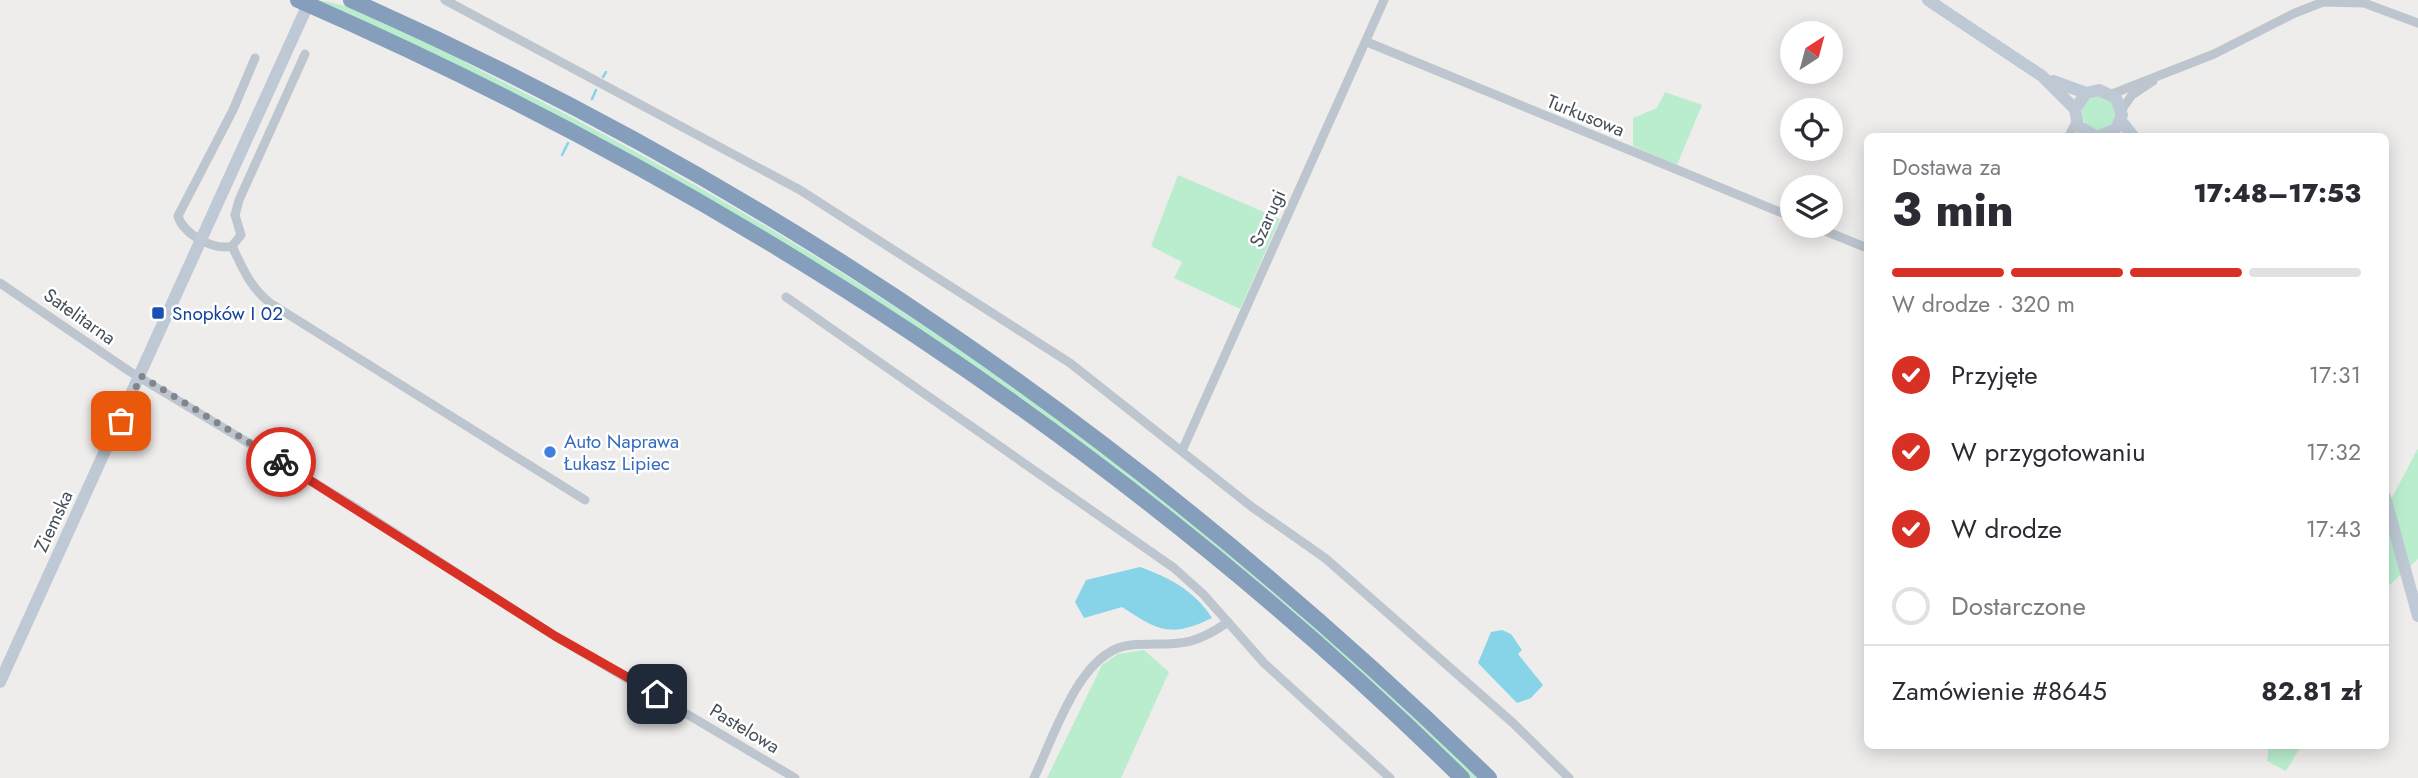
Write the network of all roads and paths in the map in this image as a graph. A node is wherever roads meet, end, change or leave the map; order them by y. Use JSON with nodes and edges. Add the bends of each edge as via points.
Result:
{"nodes":[{"id":1,"x":298,"y":0,"type":"edge"},
{"id":2,"x":310,"y":0,"type":"edge"},
{"id":3,"x":351,"y":0,"type":"edge"},
{"id":4,"x":445,"y":0,"type":"edge"},
{"id":5,"x":1384,"y":0,"type":"edge"},
{"id":6,"x":1928,"y":0,"type":"edge"},
{"id":7,"x":2418,"y":23,"type":"edge"},
{"id":8,"x":1367,"y":42,"type":"junction"},
{"id":9,"x":305,"y":54,"type":"dead end"},
{"id":10,"x":255,"y":58,"type":"dead end"},
{"id":11,"x":2169,"y":71,"type":"junction"},
{"id":12,"x":2042,"y":76,"type":"junction"},
{"id":13,"x":2086,"y":93,"type":"junction"},
{"id":14,"x":2112,"y":94,"type":"junction"},
{"id":15,"x":2076,"y":115,"type":"junction"},
{"id":16,"x":2121,"y":115,"type":"junction"},
{"id":17,"x":2070,"y":133,"type":"edge"},
{"id":18,"x":2097,"y":133,"type":"edge"},
{"id":19,"x":2103,"y":133,"type":"edge"},
{"id":20,"x":2131,"y":133,"type":"edge"},
{"id":21,"x":1780,"y":213,"type":"edge"},
{"id":22,"x":1842,"y":238,"type":"edge"},
{"id":23,"x":203,"y":239,"type":"junction"},
{"id":24,"x":232,"y":246,"type":"junction"},
{"id":25,"x":1864,"y":247,"type":"edge"},
{"id":26,"x":0,"y":283,"type":"edge"},
{"id":27,"x":786,"y":298,"type":"dead end"},
{"id":28,"x":141,"y":376,"type":"junction"},
{"id":29,"x":1182,"y":451,"type":"junction"},
{"id":30,"x":586,"y":500,"type":"dead end"},
{"id":31,"x":2389,"y":511,"type":"edge"},
{"id":32,"x":2418,"y":615,"type":"edge"},
{"id":33,"x":1228,"y":622,"type":"junction"},
{"id":34,"x":0,"y":682,"type":"edge"},
{"id":35,"x":795,"y":778,"type":"edge"},
{"id":36,"x":1034,"y":778,"type":"edge"},
{"id":37,"x":1390,"y":778,"type":"edge"},
{"id":38,"x":1462,"y":778,"type":"edge"},
{"id":39,"x":1489,"y":778,"type":"edge"},
{"id":40,"x":1569,"y":778,"type":"edge"}],
"edges":[{"from":1,"to":38,"type":"highway","via":[[465,76],[596,143],[763,238],[915,334],[1166,516],[1320,645]]},
{"from":2,"to":23,"type":"street","name":"Ziemska"},
{"from":3,"to":39,"type":"highway","via":[[612,128],[765,214],[940,325],[1059,408],[1177,499],[1364,660]]},
{"from":4,"to":29,"type":"street","via":[[825,204],[1070,363]]},
{"from":5,"to":8,"type":"street","name":"Szarugi"},
{"from":6,"to":12,"type":"street"},
{"from":7,"to":11,"type":"street","via":[[2364,4],[2323,2]]},
{"from":8,"to":21,"type":"street","name":"Turkusowa"},
{"from":8,"to":29,"type":"street","name":"Szarugi"},
{"from":9,"to":24,"type":"street","via":[[239,200],[235,215],[241,235]]},
{"from":10,"to":23,"type":"street","via":[[178,216],[180,225]]},
{"from":11,"to":14,"type":"street"},
{"from":11,"to":16,"type":"street","via":[[2132,95]]},
{"from":12,"to":13,"type":"street"},
{"from":12,"to":15,"type":"street"},
{"from":13,"to":14,"type":"street"},
{"from":13,"to":15,"type":"street"},
{"from":14,"to":16,"type":"street"},
{"from":15,"to":17,"type":"street"},
{"from":15,"to":18,"type":"street"},
{"from":16,"to":19,"type":"street"},
{"from":16,"to":20,"type":"street"},
{"from":22,"to":25,"type":"street"},
{"from":23,"to":24,"type":"street","via":[[218,247]]},
{"from":23,"to":28,"type":"street","name":"Ziemska"},
{"from":24,"to":30,"type":"street","via":[[246,277],[270,303]]},
{"from":26,"to":28,"type":"street","name":"Satelitarna"},
{"from":27,"to":33,"type":"street","via":[[1135,539],[1189,580]]},
{"from":28,"to":34,"type":"street","name":"Ziemska"},
{"from":28,"to":35,"type":"street","name":"Pastelowa","via":[[555,636]]},
{"from":29,"to":40,"type":"street","via":[[1356,584]]},
{"from":31,"to":32,"type":"street"},
{"from":33,"to":36,"type":"street","via":[[1188,644],[1129,645],[1102,656],[1081,681]]},
{"from":33,"to":37,"type":"street","via":[[1264,663]]}]}
